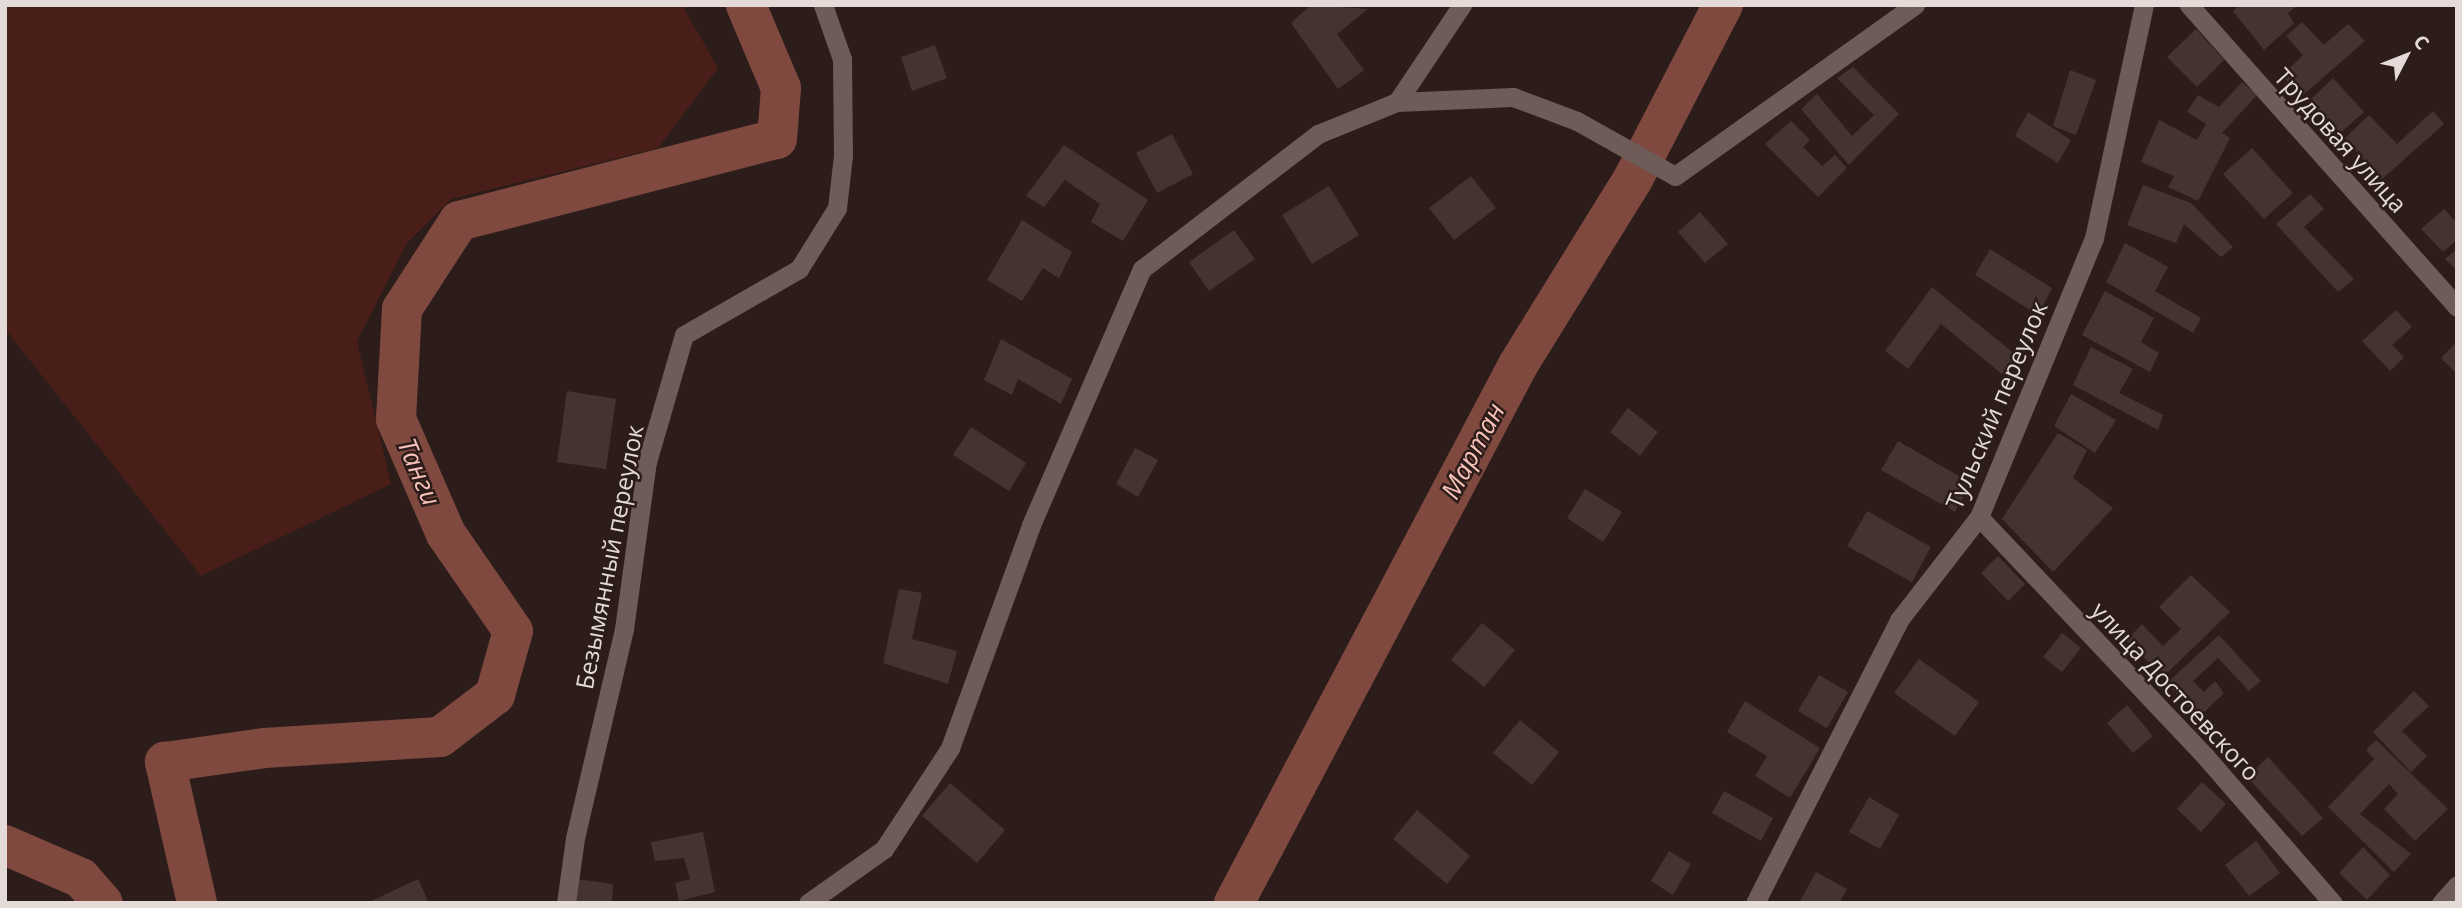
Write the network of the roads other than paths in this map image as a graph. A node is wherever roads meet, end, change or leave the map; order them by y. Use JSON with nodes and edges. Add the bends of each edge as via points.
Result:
{"nodes":[{"id":1,"x":823,"y":5,"type":"edge"},
{"id":2,"x":1462,"y":5,"type":"edge"},
{"id":3,"x":1915,"y":5,"type":"edge"},
{"id":4,"x":2144,"y":5,"type":"edge"},
{"id":5,"x":2189,"y":5,"type":"edge"},
{"id":6,"x":1397,"y":102,"type":"junction"},
{"id":7,"x":2457,"y":307,"type":"edge"},
{"id":8,"x":1979,"y":517,"type":"junction"},
{"id":9,"x":2457,"y":885,"type":"edge"},
{"id":10,"x":566,"y":903,"type":"edge"},
{"id":11,"x":808,"y":903,"type":"edge"},
{"id":12,"x":1755,"y":903,"type":"edge"},
{"id":13,"x":2333,"y":903,"type":"edge"},
{"id":14,"x":2441,"y":903,"type":"edge"}],
"edges":[{"from":1,"to":10,"type":"street","name":"Безымянный переулок","via":[[842,59],[844,155],[837,208],[799,269],[684,335],[647,462],[624,629],[575,838]]},
{"from":2,"to":6,"type":"street"},
{"from":3,"to":6,"type":"street","via":[[1675,176],[1577,121],[1513,97]]},
{"from":4,"to":8,"type":"street","name":"Тульский переулок","via":[[2094,238]]},
{"from":5,"to":7,"type":"street","name":"Трудовая улица"},
{"from":6,"to":11,"type":"street","via":[[1318,134],[1142,269],[1031,525],[950,748],[884,849]]},
{"from":8,"to":12,"type":"street","name":"Тульский переулок","via":[[1899,620]]},
{"from":8,"to":13,"type":"street","name":"улица Достоевского","via":[[2205,756]]},
{"from":9,"to":14,"type":"street"}]}
